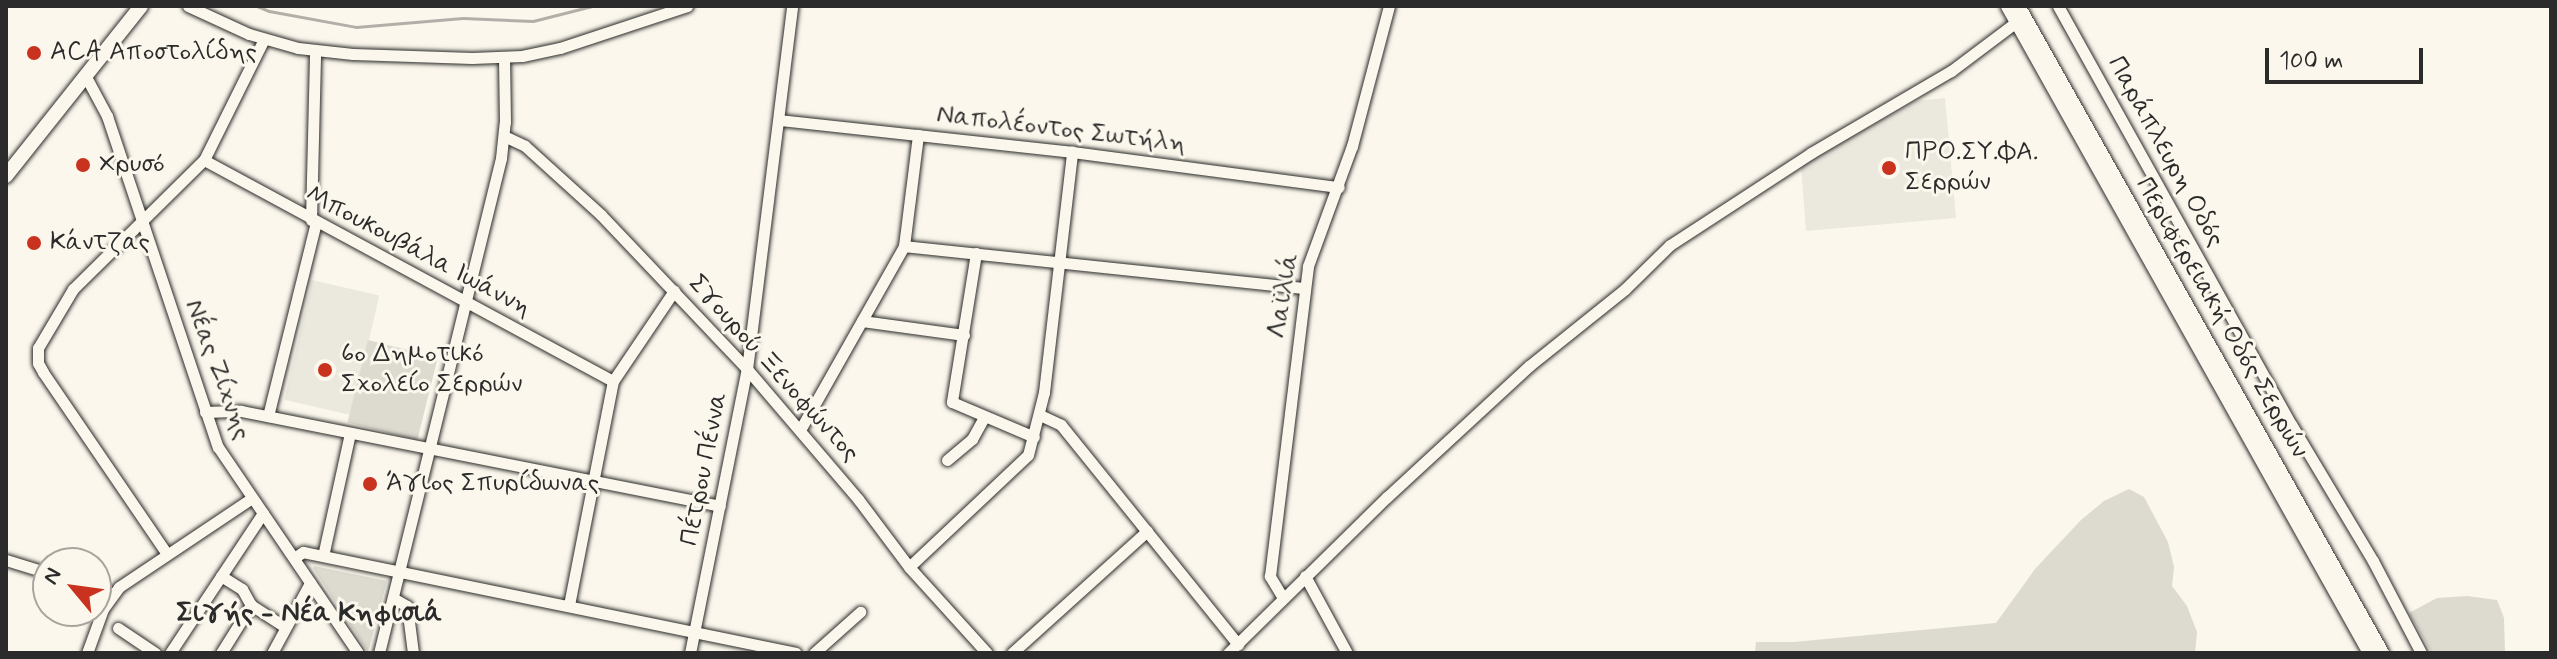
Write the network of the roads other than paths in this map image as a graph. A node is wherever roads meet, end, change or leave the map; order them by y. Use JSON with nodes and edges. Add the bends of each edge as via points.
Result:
{"nodes":[{"id":1,"x":141,"y":6,"type":"edge"},
{"id":2,"x":188,"y":6,"type":"edge"},
{"id":3,"x":687,"y":6,"type":"edge"},
{"id":4,"x":792,"y":6,"type":"edge"},
{"id":5,"x":1389,"y":6,"type":"edge"},
{"id":6,"x":2006,"y":6,"type":"edge"},
{"id":7,"x":2018,"y":6,"type":"edge"},
{"id":8,"x":2058,"y":6,"type":"edge"},
{"id":9,"x":2015,"y":23,"type":"junction"},
{"id":10,"x":264,"y":39,"type":"junction"},
{"id":11,"x":315,"y":51,"type":"junction"},
{"id":12,"x":504,"y":58,"type":"junction"},
{"id":13,"x":85,"y":75,"type":"junction"},
{"id":14,"x":779,"y":120,"type":"junction"},
{"id":15,"x":918,"y":135,"type":"junction"},
{"id":16,"x":504,"y":136,"type":"junction"},
{"id":17,"x":1072,"y":152,"type":"junction"},
{"id":18,"x":204,"y":160,"type":"junction"},
{"id":19,"x":6,"y":176,"type":"edge"},
{"id":20,"x":1339,"y":187,"type":"junction"},
{"id":21,"x":142,"y":221,"type":"junction"},
{"id":22,"x":313,"y":221,"type":"junction"},
{"id":23,"x":904,"y":246,"type":"junction"},
{"id":24,"x":976,"y":253,"type":"junction"},
{"id":25,"x":1058,"y":262,"type":"junction"},
{"id":26,"x":1305,"y":288,"type":"junction"},
{"id":27,"x":674,"y":291,"type":"junction"},
{"id":28,"x":466,"y":304,"type":"junction"},
{"id":29,"x":862,"y":321,"type":"junction"},
{"id":30,"x":964,"y":335,"type":"junction"},
{"id":31,"x":747,"y":369,"type":"junction"},
{"id":32,"x":613,"y":381,"type":"junction"},
{"id":33,"x":205,"y":412,"type":"junction"},
{"id":34,"x":1040,"y":415,"type":"junction"},
{"id":35,"x":268,"y":416,"type":"junction"},
{"id":36,"x":984,"y":417,"type":"junction"},
{"id":37,"x":800,"y":430,"type":"junction"},
{"id":38,"x":350,"y":433,"type":"junction"},
{"id":39,"x":1034,"y":437,"type":"junction"},
{"id":40,"x":430,"y":449,"type":"junction"},
{"id":41,"x":947,"y":460,"type":"dead end"},
{"id":42,"x":594,"y":480,"type":"junction"},
{"id":43,"x":252,"y":498,"type":"junction"},
{"id":44,"x":720,"y":506,"type":"junction"},
{"id":45,"x":263,"y":513,"type":"junction"},
{"id":46,"x":1147,"y":531,"type":"junction"},
{"id":47,"x":167,"y":554,"type":"junction"},
{"id":48,"x":323,"y":556,"type":"junction"},
{"id":49,"x":294,"y":558,"type":"junction"},
{"id":50,"x":6,"y":560,"type":"edge"},
{"id":51,"x":909,"y":567,"type":"junction"},
{"id":52,"x":32,"y":568,"type":"edge"},
{"id":53,"x":399,"y":571,"type":"junction"},
{"id":54,"x":221,"y":576,"type":"junction"},
{"id":55,"x":1305,"y":576,"type":"junction"},
{"id":56,"x":310,"y":583,"type":"junction"},
{"id":57,"x":113,"y":594,"type":"joint"},
{"id":58,"x":393,"y":598,"type":"junction"},
{"id":59,"x":1283,"y":598,"type":"junction"},
{"id":60,"x":251,"y":605,"type":"junction"},
{"id":61,"x":569,"y":605,"type":"junction"},
{"id":62,"x":860,"y":612,"type":"dead end"},
{"id":63,"x":285,"y":627,"type":"junction"},
{"id":64,"x":118,"y":628,"type":"dead end"},
{"id":65,"x":695,"y":631,"type":"junction"},
{"id":66,"x":1238,"y":644,"type":"junction"},
{"id":67,"x":354,"y":651,"type":"edge"},
{"id":68,"x":87,"y":653,"type":"edge"},
{"id":69,"x":155,"y":653,"type":"edge"},
{"id":70,"x":170,"y":653,"type":"edge"},
{"id":71,"x":221,"y":653,"type":"edge"},
{"id":72,"x":272,"y":653,"type":"edge"},
{"id":73,"x":379,"y":653,"type":"edge"},
{"id":74,"x":413,"y":653,"type":"edge"},
{"id":75,"x":690,"y":653,"type":"edge"},
{"id":76,"x":796,"y":653,"type":"edge"},
{"id":77,"x":814,"y":653,"type":"edge"},
{"id":78,"x":987,"y":653,"type":"edge"},
{"id":79,"x":1012,"y":653,"type":"edge"},
{"id":80,"x":1228,"y":653,"type":"edge"},
{"id":81,"x":1347,"y":653,"type":"edge"},
{"id":82,"x":2368,"y":653,"type":"edge"},
{"id":83,"x":2382,"y":653,"type":"edge"},
{"id":84,"x":2421,"y":653,"type":"edge"}],
"edges":[{"from":1,"to":13,"type":"main road"},
{"from":2,"to":10,"type":"street"},
{"from":3,"to":12,"type":"street","via":[[560,48]]},
{"from":4,"to":14,"type":"street","name":"Πέτρου Πέννα"},
{"from":5,"to":20,"type":"street","name":"Λαϊλιά"},
{"from":6,"to":9,"type":"street"},
{"from":7,"to":83,"type":"main road","name":"Περιφερειακή Οδός Σερρών"},
{"from":8,"to":84,"type":"street","name":"Παράπλευρη Οδός"},
{"from":9,"to":55,"type":"street","via":[[1951,71],[1670,245],[1625,289],[1529,366]]},
{"from":9,"to":82,"type":"street"},
{"from":10,"to":11,"type":"street"},
{"from":10,"to":18,"type":"street"},
{"from":11,"to":12,"type":"street"},
{"from":11,"to":22,"type":"street"},
{"from":12,"to":16,"type":"street"},
{"from":13,"to":19,"type":"main road"},
{"from":13,"to":21,"type":"street","name":"Νέας Ζίχνης","via":[[107,116]]},
{"from":14,"to":15,"type":"street","name":"Ναπολέοντος Σωτήλη"},
{"from":14,"to":31,"type":"street","name":"Πέτρου Πέννα"},
{"from":15,"to":17,"type":"street","name":"Ναπολέοντος Σωτήλη"},
{"from":15,"to":23,"type":"street"},
{"from":16,"to":27,"type":"street","name":"Σγουρού Ξενοφώντος","via":[[525,146],[601,215]]},
{"from":16,"to":28,"type":"street"},
{"from":17,"to":20,"type":"street","name":"Ναπολέοντος Σωτήλη"},
{"from":17,"to":25,"type":"street"},
{"from":18,"to":21,"type":"street"},
{"from":18,"to":22,"type":"street","name":"Μπουκουβάλα Ιωάννη"},
{"from":20,"to":26,"type":"street","name":"Λαϊλιά","via":[[1311,252]]},
{"from":21,"to":33,"type":"street","name":"Νέας Ζίχνης"},
{"from":21,"to":47,"type":"street","via":[[73,289],[37,356]]},
{"from":22,"to":28,"type":"street","name":"Μπουκουβάλα Ιωάννη"},
{"from":22,"to":35,"type":"street"},
{"from":23,"to":24,"type":"street"},
{"from":23,"to":29,"type":"street"},
{"from":24,"to":25,"type":"street"},
{"from":24,"to":30,"type":"street"},
{"from":25,"to":26,"type":"street"},
{"from":25,"to":34,"type":"street"},
{"from":26,"to":59,"type":"street","name":"Λαϊλιά","via":[[1270,576]]},
{"from":27,"to":31,"type":"street","name":"Σγουρού Ξενοφώντος"},
{"from":27,"to":32,"type":"street"},
{"from":28,"to":32,"type":"street","name":"Μπουκουβάλα Ιωάννη"},
{"from":28,"to":40,"type":"street"},
{"from":29,"to":30,"type":"street"},
{"from":29,"to":37,"type":"street"},
{"from":30,"to":36,"type":"street","via":[[952,402]]},
{"from":31,"to":37,"type":"street","name":"Σγουρού Ξενοφώντος"},
{"from":31,"to":44,"type":"street","name":"Πέτρου Πέννα"},
{"from":32,"to":42,"type":"street"},
{"from":33,"to":35,"type":"street"},
{"from":33,"to":43,"type":"street","name":"Νέας Ζίχνης","via":[[218,447]]},
{"from":34,"to":39,"type":"street"},
{"from":34,"to":46,"type":"street","via":[[1061,425]]},
{"from":35,"to":38,"type":"street"},
{"from":36,"to":39,"type":"street"},
{"from":36,"to":41,"type":"street","via":[[972,439]]},
{"from":37,"to":51,"type":"street","name":"Σγουρού Ξενοφώντος"},
{"from":38,"to":40,"type":"street"},
{"from":38,"to":48,"type":"street"},
{"from":39,"to":51,"type":"street","via":[[1019,467]]},
{"from":40,"to":42,"type":"street"},
{"from":40,"to":53,"type":"street"},
{"from":42,"to":44,"type":"street"},
{"from":42,"to":61,"type":"street"},
{"from":43,"to":45,"type":"street","name":"Νέας Ζίχνης"},
{"from":43,"to":47,"type":"street"},
{"from":44,"to":65,"type":"street","name":"Πέτρου Πέννα"},
{"from":45,"to":49,"type":"street","name":"Νέας Ζίχνης"},
{"from":45,"to":54,"type":"street"},
{"from":46,"to":66,"type":"street"},
{"from":46,"to":79,"type":"street"},
{"from":47,"to":57,"type":"street"},
{"from":48,"to":49,"type":"street","via":[[303,552]]},
{"from":48,"to":53,"type":"street"},
{"from":49,"to":56,"type":"street","name":"Νέας Ζίχνης"},
{"from":50,"to":52,"type":"street"},
{"from":51,"to":78,"type":"street","name":"Σγουρού Ξενοφώντος"},
{"from":53,"to":58,"type":"street"},
{"from":53,"to":61,"type":"street"},
{"from":54,"to":60,"type":"street","via":[[242,589]]},
{"from":54,"to":70,"type":"street"},
{"from":55,"to":59,"type":"street"},
{"from":55,"to":81,"type":"street"},
{"from":56,"to":63,"type":"street"},
{"from":56,"to":67,"type":"street","name":"Νέας Ζίχνης"},
{"from":57,"to":68,"type":"street"},
{"from":58,"to":73,"type":"street"},
{"from":58,"to":74,"type":"street","via":[[407,606]]},
{"from":59,"to":66,"type":"street"},
{"from":60,"to":63,"type":"street"},
{"from":60,"to":71,"type":"street"},
{"from":61,"to":65,"type":"street"},
{"from":62,"to":77,"type":"street"},
{"from":63,"to":72,"type":"street"},
{"from":64,"to":69,"type":"street"},
{"from":65,"to":75,"type":"street","name":"Πέτρου Πέννα"},
{"from":65,"to":76,"type":"street"},
{"from":66,"to":80,"type":"street"}]}
